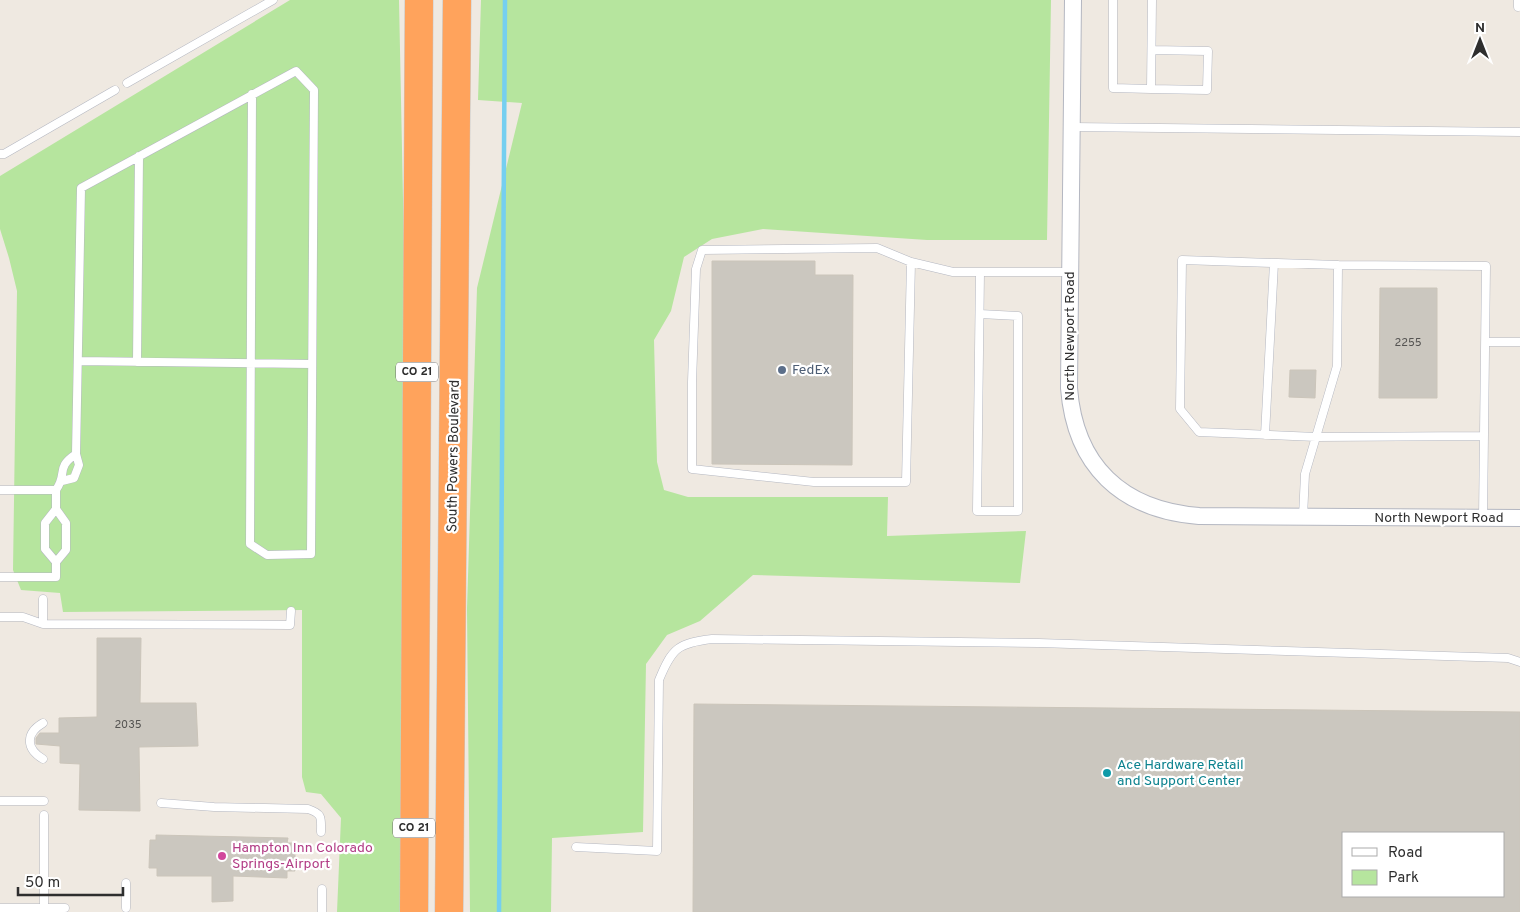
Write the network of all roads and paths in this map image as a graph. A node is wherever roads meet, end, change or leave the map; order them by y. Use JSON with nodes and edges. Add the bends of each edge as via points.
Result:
{"nodes":[{"id":1,"x":273,"y":0,"type":"edge"},
{"id":2,"x":420,"y":0,"type":"edge"},
{"id":3,"x":457,"y":0,"type":"edge"},
{"id":4,"x":1073,"y":0,"type":"edge"},
{"id":5,"x":1113,"y":0,"type":"edge"},
{"id":6,"x":1152,"y":0,"type":"edge"},
{"id":7,"x":1152,"y":50,"type":"junction"},
{"id":8,"x":127,"y":83,"type":"dead end"},
{"id":9,"x":1151,"y":89,"type":"junction"},
{"id":10,"x":115,"y":90,"type":"dead end"},
{"id":11,"x":252,"y":94,"type":"junction"},
{"id":12,"x":1072,"y":127,"type":"junction"},
{"id":13,"x":1520,"y":132,"type":"edge"},
{"id":14,"x":0,"y":154,"type":"edge"},
{"id":15,"x":139,"y":156,"type":"junction"},
{"id":16,"x":911,"y":262,"type":"junction"},
{"id":17,"x":1274,"y":263,"type":"junction"},
{"id":18,"x":1338,"y":265,"type":"junction"},
{"id":19,"x":980,"y":272,"type":"junction"},
{"id":20,"x":1070,"y":272,"type":"junction"},
{"id":21,"x":980,"y":314,"type":"junction"},
{"id":22,"x":1486,"y":342,"type":"junction"},
{"id":23,"x":1520,"y":342,"type":"edge"},
{"id":24,"x":78,"y":361,"type":"junction"},
{"id":25,"x":137,"y":362,"type":"junction"},
{"id":26,"x":251,"y":363,"type":"junction"},
{"id":27,"x":312,"y":364,"type":"junction"},
{"id":28,"x":1265,"y":434,"type":"junction"},
{"id":29,"x":1484,"y":436,"type":"junction"},
{"id":30,"x":1316,"y":437,"type":"junction"},
{"id":31,"x":76,"y":454,"type":"junction"},
{"id":32,"x":62,"y":481,"type":"junction"},
{"id":33,"x":0,"y":490,"type":"edge"},
{"id":34,"x":56,"y":490,"type":"junction"},
{"id":35,"x":56,"y":509,"type":"junction"},
{"id":36,"x":1303,"y":517,"type":"junction"},
{"id":37,"x":1483,"y":518,"type":"junction"},
{"id":38,"x":1520,"y":518,"type":"edge"},
{"id":39,"x":56,"y":562,"type":"junction"},
{"id":40,"x":0,"y":576,"type":"edge"},
{"id":41,"x":43,"y":598,"type":"dead end"},
{"id":42,"x":291,"y":611,"type":"dead end"},
{"id":43,"x":0,"y":617,"type":"edge"},
{"id":44,"x":43,"y":624,"type":"junction"},
{"id":45,"x":1520,"y":662,"type":"edge"},
{"id":46,"x":43,"y":722,"type":"dead end"},
{"id":47,"x":414,"y":745,"type":"junction"},
{"id":48,"x":43,"y":759,"type":"dead end"},
{"id":49,"x":0,"y":801,"type":"edge"},
{"id":50,"x":44,"y":801,"type":"dead end"},
{"id":51,"x":161,"y":803,"type":"dead end"},
{"id":52,"x":44,"y":815,"type":"dead end"},
{"id":53,"x":321,"y":832,"type":"dead end"},
{"id":54,"x":576,"y":847,"type":"dead end"},
{"id":55,"x":126,"y":883,"type":"dead end"},
{"id":56,"x":322,"y":889,"type":"dead end"},
{"id":57,"x":0,"y":908,"type":"edge"},
{"id":58,"x":44,"y":908,"type":"junction"},
{"id":59,"x":65,"y":908,"type":"dead end"},
{"id":60,"x":126,"y":908,"type":"dead end"},
{"id":61,"x":322,"y":912,"type":"edge"},
{"id":62,"x":409,"y":912,"type":"edge"},
{"id":63,"x":414,"y":912,"type":"edge"},
{"id":64,"x":451,"y":912,"type":"edge"}],
"edges":[{"from":1,"to":8,"type":"lane"},
{"from":2,"to":47,"type":"highway","number":"CO 21"},
{"from":3,"to":64,"type":"highway","name":"South Powers Boulevard","number":"CO 21"},
{"from":4,"to":12,"type":"street","name":"North Newport Road"},
{"from":5,"to":9,"type":"lane","via":[[1113,88]]},
{"from":6,"to":7,"type":"lane"},
{"from":7,"to":9,"type":"lane"},
{"from":7,"to":9,"type":"lane","via":[[1208,51],[1207,90]]},
{"from":10,"to":14,"type":"lane"},
{"from":11,"to":15,"type":"lane"},
{"from":11,"to":26,"type":"lane"},
{"from":11,"to":27,"type":"lane","via":[[296,71],[314,90]]},
{"from":12,"to":13,"type":"lane"},
{"from":12,"to":20,"type":"street","name":"North Newport Road"},
{"from":15,"to":24,"type":"lane","via":[[81,188]]},
{"from":15,"to":25,"type":"lane"},
{"from":16,"to":16,"type":"lane","via":[[876,248],[702,250],[696,269],[692,469],[814,482],[906,482]]},
{"from":16,"to":19,"type":"lane","via":[[952,272]]},
{"from":17,"to":18,"type":"lane"},
{"from":17,"to":28,"type":"lane"},
{"from":17,"to":28,"type":"lane","via":[[1182,260],[1180,410],[1199,432]]},
{"from":18,"to":22,"type":"lane","via":[[1486,266]]},
{"from":18,"to":30,"type":"lane","via":[[1337,366]]},
{"from":19,"to":20,"type":"lane"},
{"from":19,"to":21,"type":"lane"},
{"from":20,"to":36,"type":"street","name":"North Newport Road","via":[[1070,405],[1081,442],[1103,475],[1136,500],[1177,514]]},
{"from":21,"to":21,"type":"lane","via":[[976,511],[1018,511],[1018,316]]},
{"from":22,"to":23,"type":"lane"},
{"from":22,"to":29,"type":"lane"},
{"from":24,"to":25,"type":"lane"},
{"from":24,"to":31,"type":"lane"},
{"from":25,"to":26,"type":"lane"},
{"from":26,"to":27,"type":"lane"},
{"from":26,"to":27,"type":"lane","via":[[250,544],[267,554],[311,554]]},
{"from":28,"to":30,"type":"lane"},
{"from":29,"to":30,"type":"lane"},
{"from":29,"to":37,"type":"lane"},
{"from":30,"to":36,"type":"lane","via":[[1304,474]]},
{"from":31,"to":32,"type":"lane","via":[[66,461],[61,472]]},
{"from":31,"to":32,"type":"lane","via":[[79,465],[74,478]]},
{"from":32,"to":34,"type":"lane"},
{"from":33,"to":34,"type":"lane"},
{"from":34,"to":35,"type":"lane"},
{"from":35,"to":39,"type":"lane","via":[[66,523],[66,550]]},
{"from":35,"to":39,"type":"lane","via":[[45,523],[45,549]]},
{"from":36,"to":37,"type":"street","name":"North Newport Road"},
{"from":37,"to":38,"type":"street","name":"North Newport Road"},
{"from":39,"to":40,"type":"lane","via":[[56,576]]},
{"from":41,"to":44,"type":"lane"},
{"from":42,"to":44,"type":"lane","via":[[290,625]]},
{"from":43,"to":44,"type":"lane","via":[[23,618]]},
{"from":45,"to":54,"type":"lane","via":[[1508,658],[1049,644],[696,641],[673,651],[659,680],[657,851]]},
{"from":46,"to":48,"type":"lane","via":[[30,738],[36,755]]},
{"from":47,"to":62,"type":"highway"},
{"from":47,"to":63,"type":"highway","number":"CO 21"},
{"from":49,"to":50,"type":"lane"},
{"from":51,"to":53,"type":"lane","via":[[308,809],[321,818]]},
{"from":52,"to":58,"type":"lane"},
{"from":55,"to":60,"type":"lane"},
{"from":56,"to":61,"type":"lane"},
{"from":57,"to":58,"type":"lane"},
{"from":58,"to":59,"type":"lane"}]}
